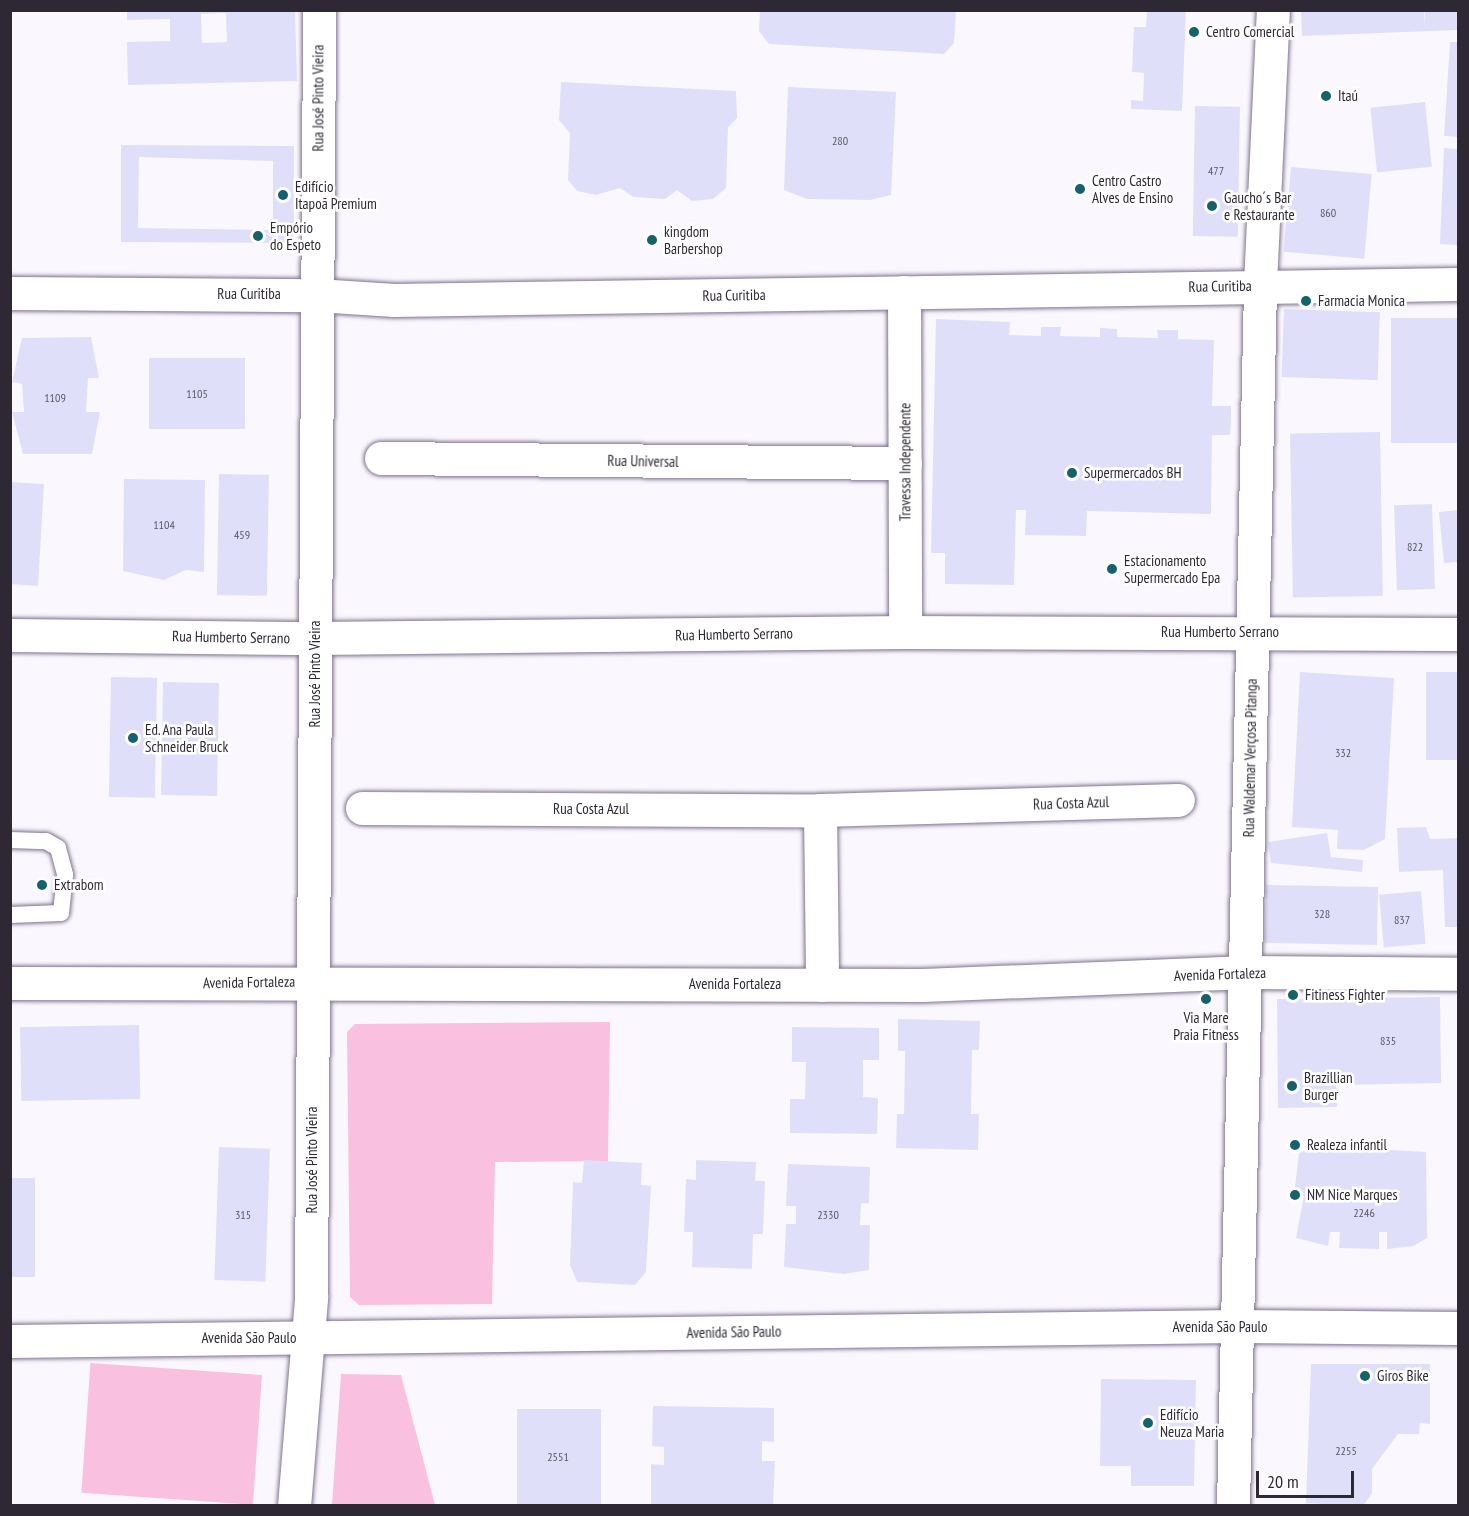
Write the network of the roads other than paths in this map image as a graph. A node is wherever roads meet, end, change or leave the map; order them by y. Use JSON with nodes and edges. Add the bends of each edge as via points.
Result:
{"nodes":[{"id":1,"x":319,"y":10,"type":"edge"},
{"id":2,"x":1273,"y":10,"type":"edge"},
{"id":3,"x":1458,"y":284,"type":"edge"},
{"id":4,"x":1260,"y":285,"type":"junction"},
{"id":5,"x":904,"y":292,"type":"junction"},
{"id":6,"x":10,"y":293,"type":"edge"},
{"id":7,"x":317,"y":295,"type":"junction"},
{"id":8,"x":381,"y":458,"type":"dead end"},
{"id":9,"x":905,"y":463,"type":"junction"},
{"id":10,"x":906,"y":632,"type":"junction"},
{"id":11,"x":1252,"y":632,"type":"junction"},
{"id":12,"x":10,"y":634,"type":"edge"},
{"id":13,"x":1458,"y":634,"type":"edge"},
{"id":14,"x":315,"y":638,"type":"junction"},
{"id":15,"x":1178,"y":800,"type":"dead end"},
{"id":16,"x":362,"y":808,"type":"dead end"},
{"id":17,"x":820,"y":810,"type":"junction"},
{"id":18,"x":10,"y":840,"type":"edge"},
{"id":19,"x":10,"y":915,"type":"edge"},
{"id":20,"x":1247,"y":972,"type":"junction"},
{"id":21,"x":1458,"y":974,"type":"edge"},
{"id":22,"x":313,"y":981,"type":"junction"},
{"id":23,"x":10,"y":983,"type":"edge"},
{"id":24,"x":822,"y":985,"type":"junction"},
{"id":25,"x":1238,"y":1326,"type":"junction"},
{"id":26,"x":1458,"y":1328,"type":"edge"},
{"id":27,"x":310,"y":1338,"type":"junction"},
{"id":28,"x":10,"y":1341,"type":"edge"},
{"id":29,"x":294,"y":1506,"type":"edge"},
{"id":30,"x":1233,"y":1506,"type":"edge"}],
"edges":[{"from":1,"to":7,"type":"street","name":"Rua José Pinto Vieira"},
{"from":2,"to":4,"type":"street","name":"Rua Waldemar Verçosa Pitanga"},
{"from":3,"to":4,"type":"street","name":"Rua Curitiba"},
{"from":4,"to":5,"type":"street","name":"Rua Curitiba"},
{"from":4,"to":11,"type":"street","name":"Rua Waldemar Verçosa Pitanga"},
{"from":5,"to":7,"type":"street","name":"Rua Curitiba","via":[[394,300]]},
{"from":5,"to":9,"type":"street","name":"Travessa Independente"},
{"from":6,"to":7,"type":"street","name":"Rua Curitiba"},
{"from":7,"to":14,"type":"street","name":"Rua José Pinto Vieira"},
{"from":8,"to":9,"type":"street","name":"Rua Universal"},
{"from":9,"to":10,"type":"street","name":"Travessa Independente"},
{"from":10,"to":11,"type":"street","name":"Rua Humberto Serrano"},
{"from":10,"to":14,"type":"street","name":"Rua Humberto Serrano"},
{"from":11,"to":13,"type":"street","name":"Rua Humberto Serrano"},
{"from":11,"to":20,"type":"street","name":"Rua Waldemar Verçosa Pitanga"},
{"from":12,"to":14,"type":"street","name":"Rua Humberto Serrano"},
{"from":14,"to":22,"type":"street","name":"Rua José Pinto Vieira"},
{"from":15,"to":17,"type":"street","name":"Rua Costa Azul"},
{"from":16,"to":17,"type":"street","name":"Rua Costa Azul"},
{"from":17,"to":24,"type":"street"},
{"from":18,"to":19,"type":"lane","via":[[46,841],[58,848],[65,875],[61,913]]},
{"from":20,"to":21,"type":"street","name":"Avenida Fortaleza"},
{"from":20,"to":24,"type":"street","name":"Avenida Fortaleza","via":[[923,985]]},
{"from":20,"to":25,"type":"street","name":"Rua Waldemar Verçosa Pitanga"},
{"from":22,"to":23,"type":"street","name":"Avenida Fortaleza"},
{"from":22,"to":24,"type":"street","name":"Avenida Fortaleza"},
{"from":22,"to":27,"type":"street","name":"Rua José Pinto Vieira"},
{"from":25,"to":26,"type":"street","name":"Avenida São Paulo"},
{"from":25,"to":27,"type":"street","name":"Avenida São Paulo"},
{"from":25,"to":30,"type":"street","name":"Rua Waldemar Verçosa Pitanga"},
{"from":27,"to":28,"type":"street","name":"Avenida São Paulo"},
{"from":27,"to":29,"type":"street","name":"Rua José Pinto Vieira"}]}
